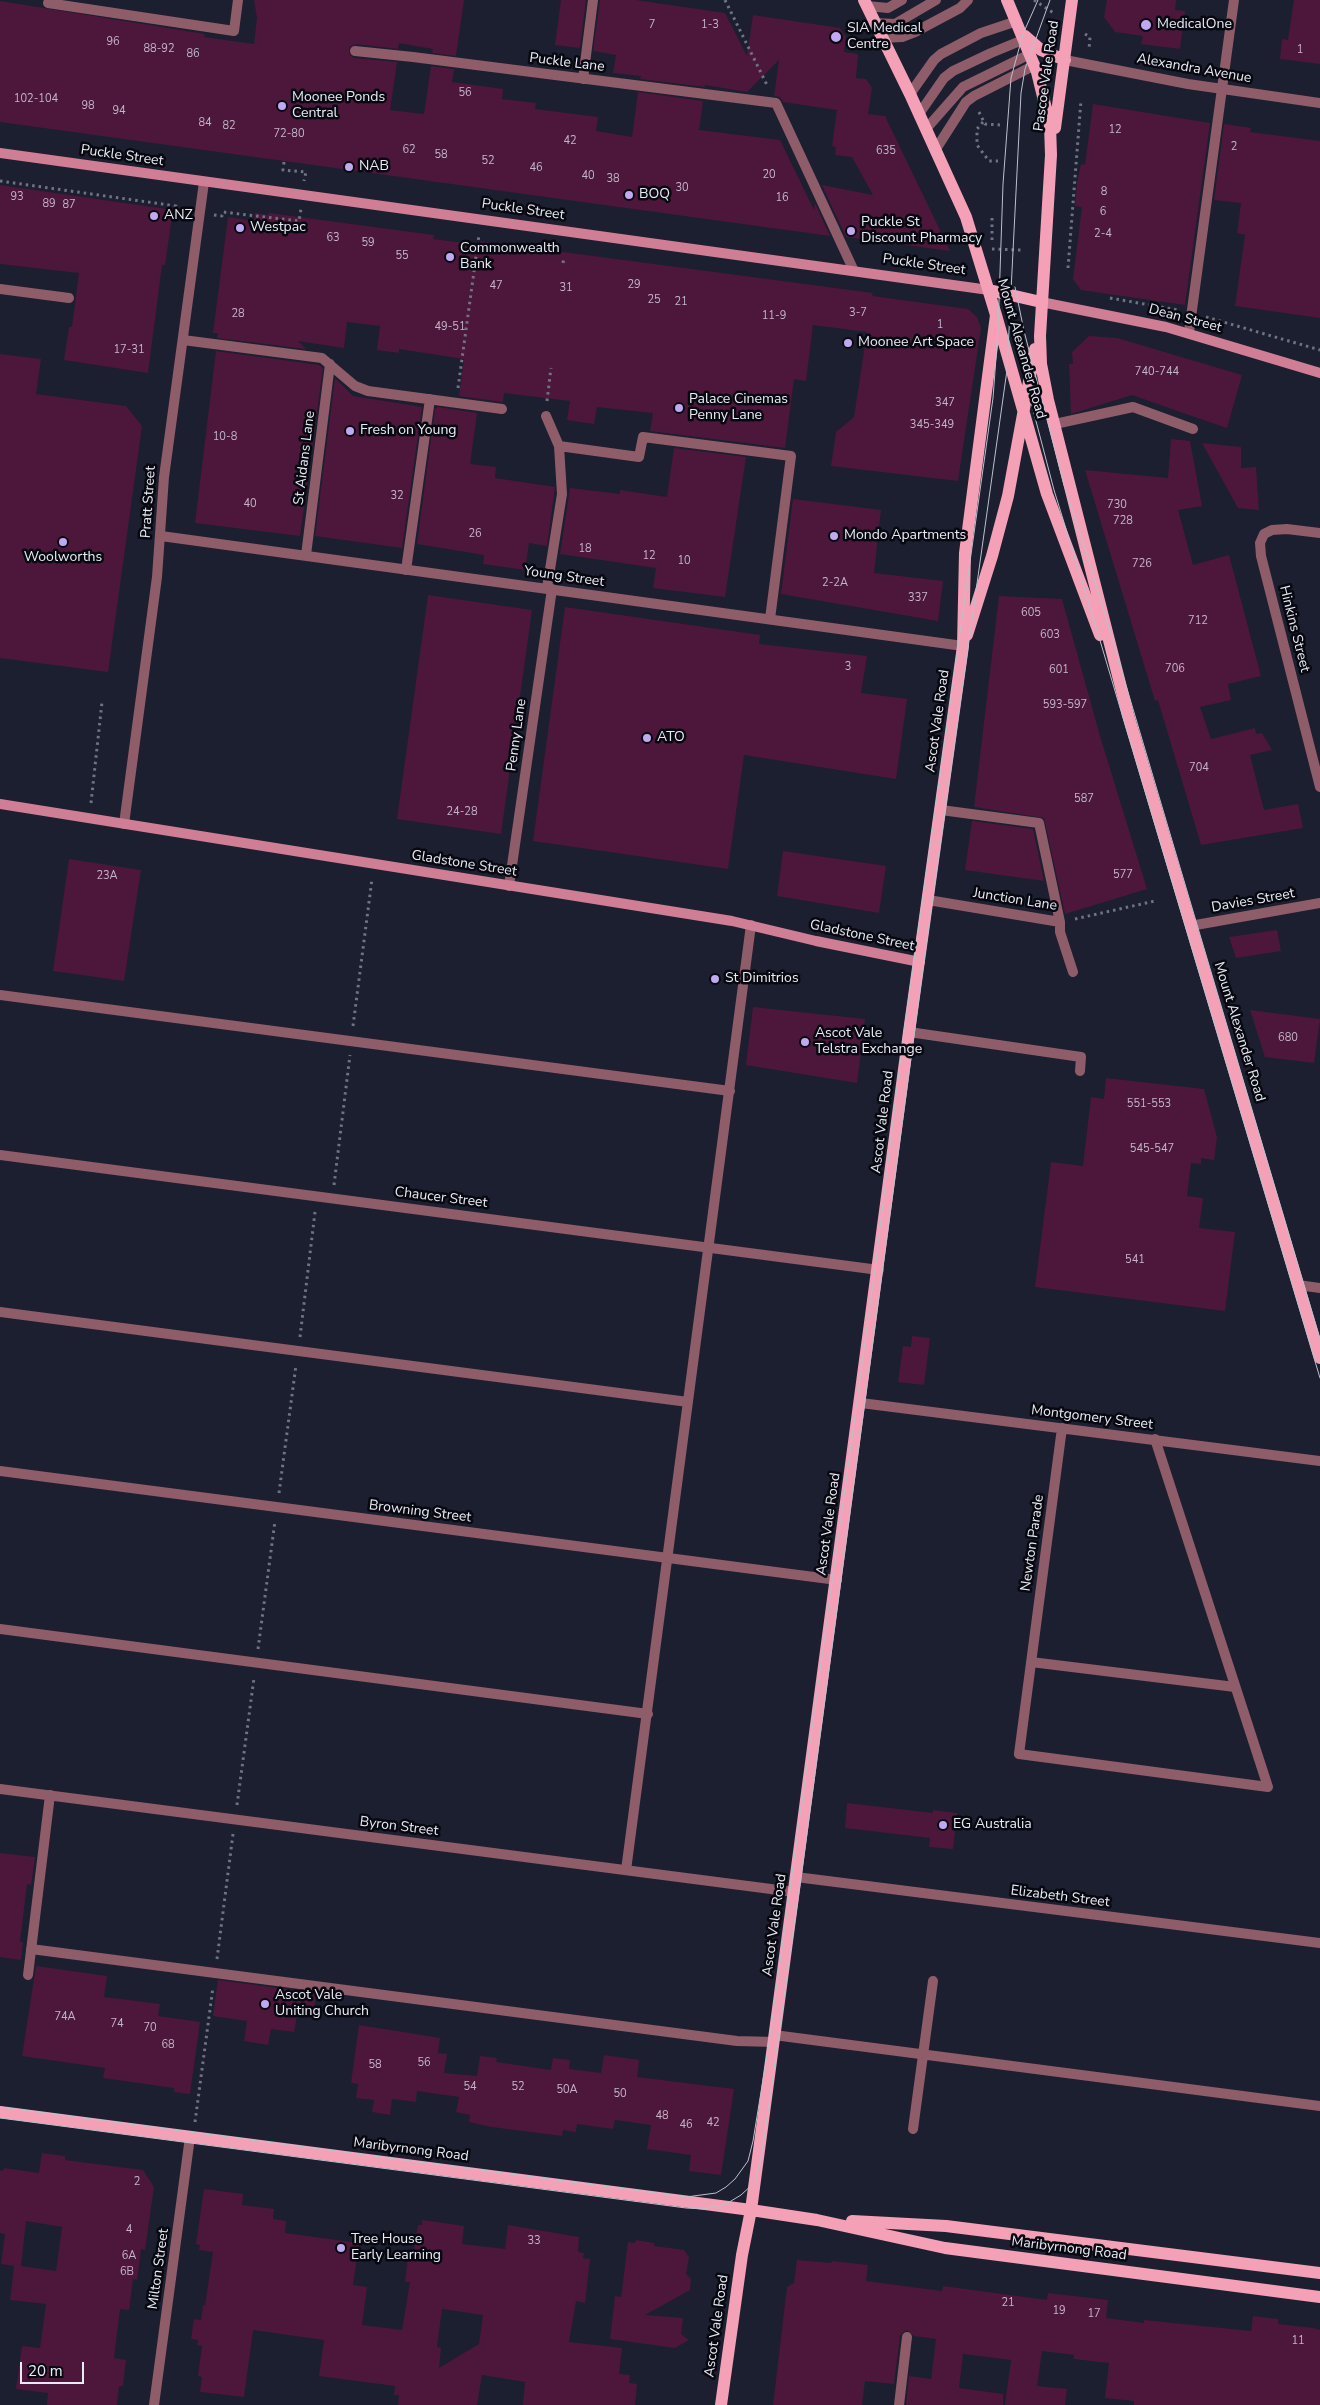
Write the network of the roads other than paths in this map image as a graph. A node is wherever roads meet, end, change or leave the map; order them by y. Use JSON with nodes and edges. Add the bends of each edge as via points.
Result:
{"nodes":[{"id":1,"x":238,"y":0,"type":"edge"},
{"id":2,"x":593,"y":0,"type":"edge"},
{"id":3,"x":902,"y":0,"type":"edge"},
{"id":4,"x":936,"y":0,"type":"edge"},
{"id":5,"x":968,"y":0,"type":"edge"},
{"id":6,"x":1007,"y":0,"type":"edge"},
{"id":7,"x":1072,"y":0,"type":"edge"},
{"id":8,"x":1234,"y":0,"type":"edge"},
{"id":9,"x":48,"y":3,"type":"dead end"},
{"id":10,"x":865,"y":3,"type":"edge"},
{"id":11,"x":1017,"y":21,"type":"junction"},
{"id":12,"x":874,"y":23,"type":"junction"},
{"id":13,"x":1024,"y":37,"type":"junction"},
{"id":14,"x":882,"y":38,"type":"junction"},
{"id":15,"x":355,"y":52,"type":"dead end"},
{"id":16,"x":1033,"y":59,"type":"junction"},
{"id":17,"x":1065,"y":60,"type":"junction"},
{"id":18,"x":583,"y":79,"type":"junction"},
{"id":19,"x":1221,"y":88,"type":"junction"},
{"id":20,"x":910,"y":94,"type":"junction"},
{"id":21,"x":1320,"y":103,"type":"edge"},
{"id":22,"x":919,"y":114,"type":"junction"},
{"id":23,"x":926,"y":129,"type":"junction"},
{"id":24,"x":936,"y":149,"type":"junction"},
{"id":25,"x":0,"y":154,"type":"edge"},
{"id":26,"x":1051,"y":155,"type":"junction"},
{"id":27,"x":204,"y":182,"type":"junction"},
{"id":28,"x":854,"y":271,"type":"junction"},
{"id":29,"x":0,"y":289,"type":"edge"},
{"id":30,"x":989,"y":290,"type":"junction"},
{"id":31,"x":68,"y":298,"type":"dead end"},
{"id":32,"x":1041,"y":302,"type":"junction"},
{"id":33,"x":996,"y":315,"type":"junction"},
{"id":34,"x":1040,"y":316,"type":"junction"},
{"id":35,"x":1189,"y":332,"type":"junction"},
{"id":36,"x":183,"y":340,"type":"junction"},
{"id":37,"x":330,"y":364,"type":"junction"},
{"id":38,"x":1320,"y":373,"type":"edge"},
{"id":39,"x":430,"y":399,"type":"junction"},
{"id":40,"x":502,"y":409,"type":"dead end"},
{"id":41,"x":546,"y":416,"type":"road end"},
{"id":42,"x":1024,"y":416,"type":"junction"},
{"id":43,"x":1055,"y":424,"type":"junction"},
{"id":44,"x":1192,"y":429,"type":"dead end"},
{"id":45,"x":559,"y":446,"type":"junction"},
{"id":46,"x":1320,"y":533,"type":"edge"},
{"id":47,"x":161,"y":536,"type":"junction"},
{"id":48,"x":306,"y":555,"type":"junction"},
{"id":49,"x":406,"y":570,"type":"junction"},
{"id":50,"x":549,"y":588,"type":"junction"},
{"id":51,"x":770,"y":620,"type":"junction"},
{"id":52,"x":963,"y":646,"type":"junction"},
{"id":53,"x":1128,"y":715,"type":"junction"},
{"id":54,"x":1320,"y":787,"type":"edge"},
{"id":55,"x":0,"y":804,"type":"edge"},
{"id":56,"x":941,"y":810,"type":"junction"},
{"id":57,"x":124,"y":824,"type":"junction"},
{"id":58,"x":509,"y":886,"type":"junction"},
{"id":59,"x":928,"y":900,"type":"junction"},
{"id":60,"x":1320,"y":903,"type":"edge"},
{"id":61,"x":1060,"y":922,"type":"junction"},
{"id":62,"x":751,"y":925,"type":"junction"},
{"id":63,"x":1190,"y":926,"type":"junction"},
{"id":64,"x":920,"y":962,"type":"junction"},
{"id":65,"x":1073,"y":972,"type":"dead end"},
{"id":66,"x":0,"y":995,"type":"edge"},
{"id":67,"x":909,"y":1032,"type":"junction"},
{"id":68,"x":1080,"y":1071,"type":"dead end"},
{"id":69,"x":730,"y":1091,"type":"junction"},
{"id":70,"x":0,"y":1154,"type":"edge"},
{"id":71,"x":709,"y":1248,"type":"junction"},
{"id":72,"x":879,"y":1270,"type":"junction"},
{"id":73,"x":1298,"y":1285,"type":"junction"},
{"id":74,"x":1320,"y":1288,"type":"edge"},
{"id":75,"x":0,"y":1312,"type":"edge"},
{"id":76,"x":1320,"y":1358,"type":"edge"},
{"id":77,"x":688,"y":1402,"type":"junction"},
{"id":78,"x":861,"y":1403,"type":"junction"},
{"id":79,"x":1062,"y":1428,"type":"junction"},
{"id":80,"x":1155,"y":1440,"type":"junction"},
{"id":81,"x":1320,"y":1461,"type":"edge"},
{"id":82,"x":0,"y":1471,"type":"edge"},
{"id":83,"x":668,"y":1558,"type":"junction"},
{"id":84,"x":837,"y":1580,"type":"junction"},
{"id":85,"x":0,"y":1629,"type":"edge"},
{"id":86,"x":1031,"y":1662,"type":"junction"},
{"id":87,"x":1235,"y":1686,"type":"junction"},
{"id":88,"x":648,"y":1714,"type":"junction"},
{"id":89,"x":0,"y":1789,"type":"edge"},
{"id":90,"x":50,"y":1795,"type":"junction"},
{"id":91,"x":626,"y":1870,"type":"junction"},
{"id":92,"x":796,"y":1877,"type":"junction"},
{"id":93,"x":794,"y":1892,"type":"junction"},
{"id":94,"x":1320,"y":1943,"type":"edge"},
{"id":95,"x":31,"y":1949,"type":"junction"},
{"id":96,"x":28,"y":1975,"type":"dead end"},
{"id":97,"x":933,"y":1981,"type":"dead end"},
{"id":98,"x":774,"y":2039,"type":"junction"},
{"id":99,"x":923,"y":2054,"type":"junction"},
{"id":100,"x":1320,"y":2106,"type":"edge"},
{"id":101,"x":0,"y":2112,"type":"edge"},
{"id":102,"x":912,"y":2129,"type":"dead end"},
{"id":103,"x":190,"y":2137,"type":"junction"},
{"id":104,"x":751,"y":2210,"type":"junction"},
{"id":105,"x":817,"y":2220,"type":"junction"},
{"id":106,"x":1320,"y":2273,"type":"edge"},
{"id":107,"x":1320,"y":2297,"type":"edge"},
{"id":108,"x":907,"y":2337,"type":"dead end"},
{"id":109,"x":154,"y":2405,"type":"edge"},
{"id":110,"x":721,"y":2405,"type":"edge"},
{"id":111,"x":899,"y":2405,"type":"edge"}],
"edges":[{"from":1,"to":9,"type":"street","via":[[234,31]]},
{"from":2,"to":18,"type":"street"},
{"from":3,"to":10,"type":"street","via":[[888,8]]},
{"from":4,"to":12,"type":"street","via":[[895,24]]},
{"from":5,"to":14,"type":"street","via":[[960,8],[915,32],[902,37]]},
{"from":6,"to":11,"type":"main road","name":"Mount Alexander Road"},
{"from":7,"to":17,"type":"main road","name":"Pascoe Vale Road"},
{"from":8,"to":19,"type":"street"},
{"from":10,"to":12,"type":"main road","name":"Mount Alexander Road"},
{"from":11,"to":13,"type":"main road","name":"Mount Alexander Road"},
{"from":11,"to":20,"type":"street","via":[[981,33],[941,54]]},
{"from":12,"to":14,"type":"main road","name":"Mount Alexander Road"},
{"from":13,"to":16,"type":"main road","name":"Mount Alexander Road"},
{"from":13,"to":17,"type":"main road","name":"Mount Alexander Road","via":[[1041,50]]},
{"from":13,"to":22,"type":"street","via":[[953,71],[944,78]]},
{"from":14,"to":20,"type":"main road","name":"Mount Alexander Road"},
{"from":15,"to":18,"type":"street","name":"Puckle Lane"},
{"from":16,"to":23,"type":"street","via":[[963,87]]},
{"from":16,"to":24,"type":"street","via":[[966,102]]},
{"from":16,"to":26,"type":"main road","name":"Mount Alexander Road","via":[[1048,110]]},
{"from":17,"to":19,"type":"street","name":"Alexandra Avenue"},
{"from":17,"to":26,"type":"main road","name":"Pascoe Vale Road"},
{"from":18,"to":28,"type":"street","name":"Puckle Lane","via":[[776,103]]},
{"from":19,"to":21,"type":"street","name":"Alexandra Avenue"},
{"from":19,"to":35,"type":"street"},
{"from":20,"to":22,"type":"main road","name":"Mount Alexander Road"},
{"from":22,"to":23,"type":"main road","name":"Mount Alexander Road"},
{"from":23,"to":24,"type":"main road","name":"Mount Alexander Road"},
{"from":24,"to":30,"type":"main road","name":"Mount Alexander Road","via":[[959,199]]},
{"from":25,"to":27,"type":"street","name":"Puckle Street"},
{"from":26,"to":32,"type":"main road","name":"Mount Alexander Road"},
{"from":27,"to":28,"type":"street","name":"Puckle Street"},
{"from":27,"to":36,"type":"street","name":"Pratt Street"},
{"from":28,"to":30,"type":"street","name":"Puckle Street"},
{"from":29,"to":31,"type":"street"},
{"from":30,"to":32,"type":"main road","name":"Puckle Street"},
{"from":30,"to":33,"type":"main road","name":"Mount Alexander Road"},
{"from":32,"to":34,"type":"main road","name":"Mount Alexander Road"},
{"from":32,"to":35,"type":"street","name":"Dean Street"},
{"from":33,"to":42,"type":"main road","name":"Mount Alexander Road"},
{"from":33,"to":52,"type":"main road","name":"Ascot Vale Road","via":[[965,553]]},
{"from":34,"to":42,"type":"main road","name":"Ascot Vale Road"},
{"from":34,"to":43,"type":"main road","name":"Mount Alexander Road","via":[[1042,371]]},
{"from":35,"to":38,"type":"street","name":"Dean Street"},
{"from":36,"to":37,"type":"street","via":[[322,358]]},
{"from":36,"to":47,"type":"street","name":"Pratt Street","via":[[164,477]]},
{"from":37,"to":39,"type":"street","via":[[355,386]]},
{"from":37,"to":48,"type":"street","name":"St Aidans Lane"},
{"from":39,"to":40,"type":"street"},
{"from":39,"to":49,"type":"street"},
{"from":41,"to":45,"type":"street","name":"Penny Lane"},
{"from":42,"to":52,"type":"main road","name":"Ascot Vale Road","via":[[997,540]]},
{"from":42,"to":53,"type":"main road","name":"Mount Alexander Road","via":[[1047,494]]},
{"from":43,"to":44,"type":"street","via":[[1133,407]]},
{"from":43,"to":53,"type":"main road","name":"Mount Alexander Road"},
{"from":45,"to":50,"type":"street","name":"Penny Lane","via":[[562,494]]},
{"from":45,"to":51,"type":"street","via":[[639,457],[644,437],[791,456]]},
{"from":46,"to":54,"type":"street","name":"Hinkins Street","via":[[1272,530],[1261,538],[1260,550]]},
{"from":47,"to":48,"type":"street","name":"Young Street"},
{"from":47,"to":57,"type":"street","name":"Pratt Street"},
{"from":48,"to":49,"type":"street","name":"Young Street"},
{"from":49,"to":50,"type":"street","name":"Young Street"},
{"from":50,"to":51,"type":"street","name":"Young Street"},
{"from":50,"to":58,"type":"street","name":"Penny Lane"},
{"from":51,"to":52,"type":"street","name":"Young Street"},
{"from":52,"to":56,"type":"main road","name":"Ascot Vale Road"},
{"from":53,"to":63,"type":"main road","name":"Mount Alexander Road"},
{"from":55,"to":57,"type":"street","name":"Gladstone Street"},
{"from":56,"to":59,"type":"main road","name":"Ascot Vale Road"},
{"from":56,"to":61,"type":"street","via":[[1038,823]]},
{"from":57,"to":58,"type":"street","name":"Gladstone Street"},
{"from":58,"to":62,"type":"street","name":"Gladstone Street"},
{"from":59,"to":61,"type":"street","name":"Junction Lane"},
{"from":59,"to":64,"type":"main road","name":"Ascot Vale Road"},
{"from":60,"to":63,"type":"street","name":"Davies Street"},
{"from":61,"to":65,"type":"street"},
{"from":62,"to":64,"type":"street","name":"Gladstone Street","via":[[816,942]]},
{"from":62,"to":69,"type":"street"},
{"from":63,"to":73,"type":"main road","name":"Mount Alexander Road"},
{"from":64,"to":67,"type":"main road","name":"Ascot Vale Road"},
{"from":66,"to":69,"type":"street"},
{"from":67,"to":68,"type":"street","via":[[1081,1057]]},
{"from":67,"to":72,"type":"main road","name":"Ascot Vale Road"},
{"from":69,"to":71,"type":"street"},
{"from":70,"to":71,"type":"street","name":"Chaucer Street"},
{"from":71,"to":72,"type":"street","name":"Chaucer Street"},
{"from":71,"to":77,"type":"street"},
{"from":72,"to":78,"type":"main road","name":"Ascot Vale Road"},
{"from":73,"to":74,"type":"street"},
{"from":73,"to":76,"type":"main road","name":"Mount Alexander Road"},
{"from":75,"to":77,"type":"street"},
{"from":77,"to":83,"type":"street"},
{"from":78,"to":79,"type":"street","name":"Montgomery Street"},
{"from":78,"to":84,"type":"main road","name":"Ascot Vale Road"},
{"from":79,"to":80,"type":"street","name":"Montgomery Street"},
{"from":79,"to":86,"type":"street","name":"Newton Parade"},
{"from":80,"to":81,"type":"street","name":"Montgomery Street"},
{"from":80,"to":87,"type":"street"},
{"from":82,"to":83,"type":"street","name":"Browning Street"},
{"from":83,"to":84,"type":"street","name":"Browning Street"},
{"from":83,"to":88,"type":"street"},
{"from":84,"to":92,"type":"main road","name":"Ascot Vale Road"},
{"from":85,"to":88,"type":"street"},
{"from":86,"to":87,"type":"street"},
{"from":86,"to":87,"type":"street","name":"Newton Parade","via":[[1019,1754],[1268,1787]]},
{"from":88,"to":91,"type":"street"},
{"from":89,"to":90,"type":"street","name":"Byron Street"},
{"from":90,"to":91,"type":"street","name":"Byron Street"},
{"from":90,"to":95,"type":"street"},
{"from":91,"to":93,"type":"street","name":"Byron Street"},
{"from":92,"to":93,"type":"main road","name":"Ascot Vale Road"},
{"from":92,"to":94,"type":"street","name":"Elizabeth Street"},
{"from":93,"to":98,"type":"main road","name":"Ascot Vale Road"},
{"from":95,"to":96,"type":"street"},
{"from":95,"to":98,"type":"street","via":[[737,2041]]},
{"from":97,"to":99,"type":"street"},
{"from":98,"to":99,"type":"street"},
{"from":98,"to":104,"type":"main road","name":"Ascot Vale Road"},
{"from":99,"to":100,"type":"street"},
{"from":99,"to":102,"type":"street"},
{"from":101,"to":103,"type":"main road","name":"Maribyrnong Road"},
{"from":103,"to":104,"type":"main road","name":"Maribyrnong Road"},
{"from":103,"to":109,"type":"street","name":"Milton Street"},
{"from":104,"to":105,"type":"main road","name":"Maribyrnong Road"},
{"from":104,"to":110,"type":"main road","name":"Ascot Vale Road"},
{"from":105,"to":106,"type":"main road","name":"Maribyrnong Road","via":[[946,2226]]},
{"from":105,"to":107,"type":"main road","name":"Maribyrnong Road","via":[[944,2248]]},
{"from":108,"to":111,"type":"street"}]}
